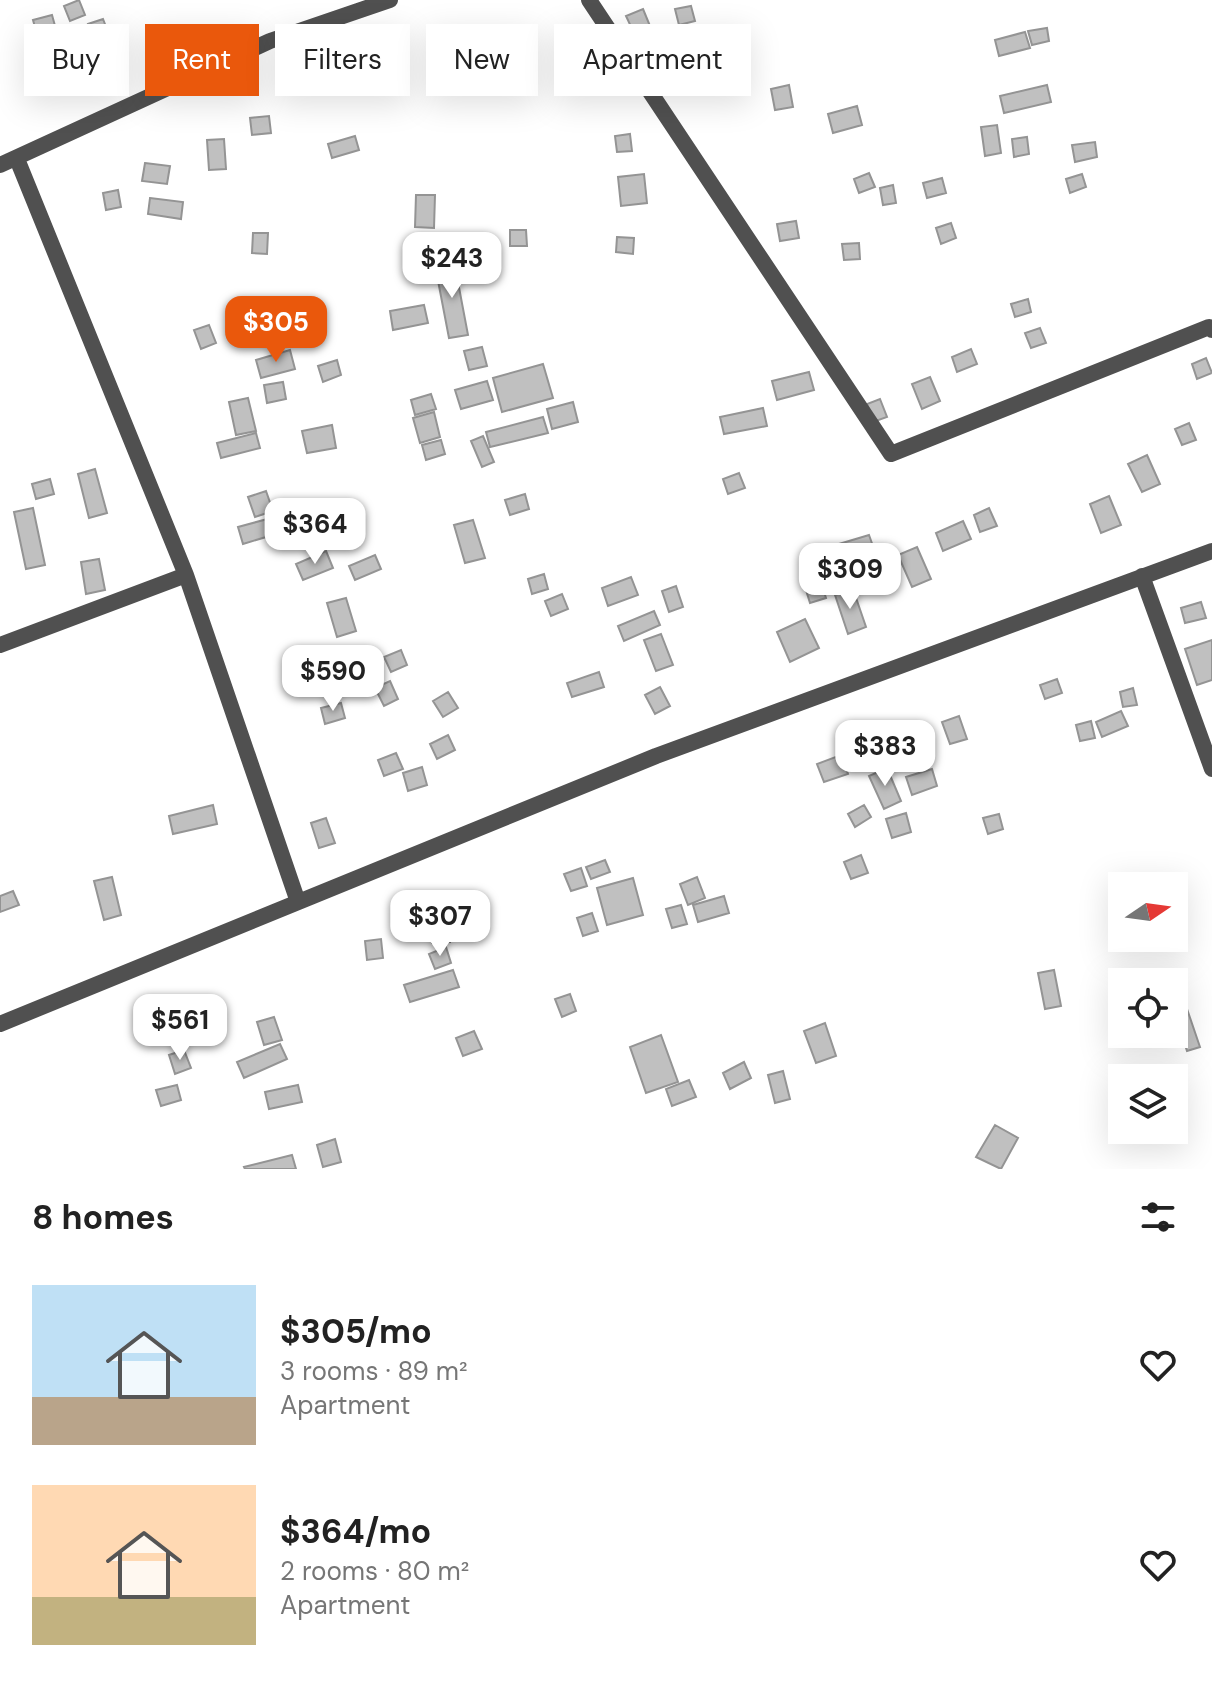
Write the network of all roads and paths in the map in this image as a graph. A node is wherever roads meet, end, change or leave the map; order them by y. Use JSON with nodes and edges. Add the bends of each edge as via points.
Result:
{"nodes":[{"id":1,"x":390,"y":0,"type":"edge"},
{"id":2,"x":589,"y":0,"type":"edge"},
{"id":3,"x":17,"y":159,"type":"junction"},
{"id":4,"x":0,"y":165,"type":"edge"},
{"id":5,"x":1212,"y":330,"type":"edge"},
{"id":6,"x":1212,"y":551,"type":"edge"},
{"id":7,"x":186,"y":575,"type":"junction"},
{"id":8,"x":1142,"y":576,"type":"junction"},
{"id":9,"x":0,"y":645,"type":"edge"},
{"id":10,"x":1212,"y":769,"type":"edge"},
{"id":11,"x":298,"y":902,"type":"junction"},
{"id":12,"x":0,"y":1024,"type":"edge"}],
"edges":[{"from":1,"to":3,"type":"street","via":[[270,41]]},
{"from":2,"to":5,"type":"street","via":[[891,454]]},
{"from":3,"to":4,"type":"street"},
{"from":3,"to":7,"type":"street"},
{"from":6,"to":8,"type":"street"},
{"from":7,"to":9,"type":"street"},
{"from":7,"to":11,"type":"street"},
{"from":8,"to":10,"type":"street"},
{"from":8,"to":11,"type":"street","via":[[656,756]]},
{"from":11,"to":12,"type":"street"}]}
